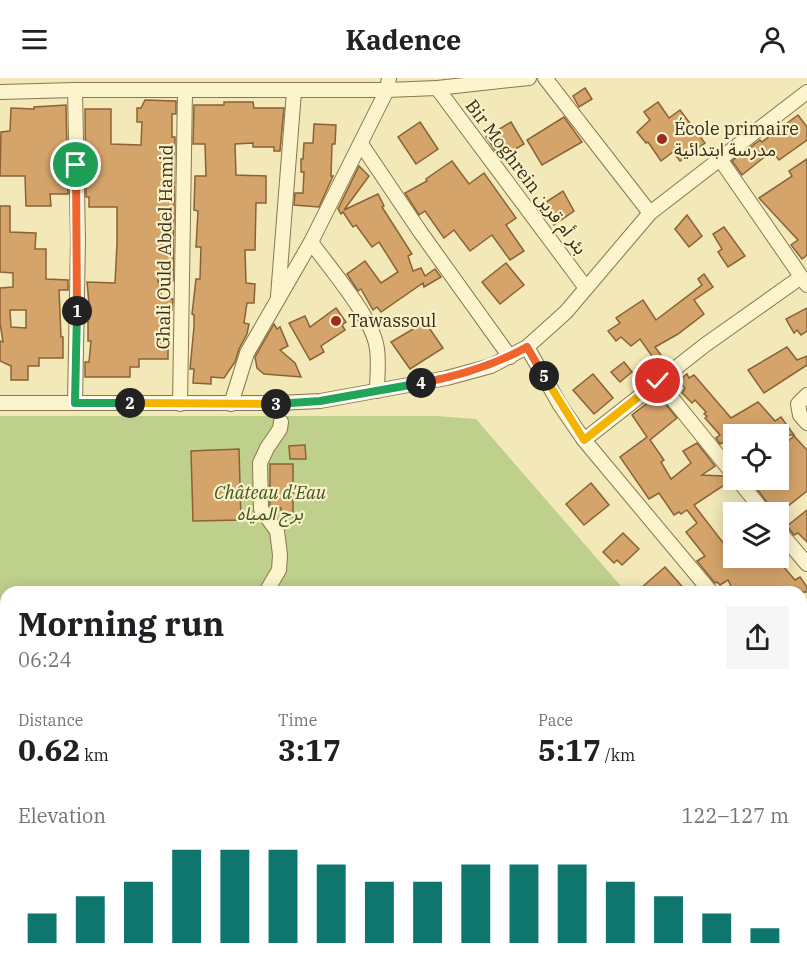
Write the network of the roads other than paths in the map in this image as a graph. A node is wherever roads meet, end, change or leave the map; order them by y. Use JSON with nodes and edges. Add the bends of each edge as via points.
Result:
{"nodes":[{"id":1,"x":529,"y":78,"type":"edge"},
{"id":2,"x":544,"y":78,"type":"edge"},
{"id":3,"x":131,"y":84,"type":"edge"},
{"id":4,"x":270,"y":84,"type":"edge"},
{"id":5,"x":388,"y":84,"type":"edge"},
{"id":6,"x":437,"y":88,"type":"junction"},
{"id":7,"x":75,"y":90,"type":"junction"},
{"id":8,"x":185,"y":90,"type":"junction"},
{"id":9,"x":0,"y":92,"type":"edge"},
{"id":10,"x":294,"y":92,"type":"junction"},
{"id":11,"x":807,"y":92,"type":"edge"},
{"id":12,"x":361,"y":144,"type":"junction"},
{"id":13,"x":720,"y":159,"type":"junction"},
{"id":14,"x":650,"y":213,"type":"junction"},
{"id":15,"x":311,"y":242,"type":"junction"},
{"id":16,"x":804,"y":281,"type":"edge"},
{"id":17,"x":586,"y":288,"type":"junction"},
{"id":18,"x":278,"y":300,"type":"junction"},
{"id":19,"x":527,"y":347,"type":"junction"},
{"id":20,"x":510,"y":357,"type":"junction"},
{"id":21,"x":658,"y":381,"type":"junction"},
{"id":22,"x":377,"y":392,"type":"junction"},
{"id":23,"x":807,"y":395,"type":"edge"},
{"id":24,"x":0,"y":403,"type":"edge"},
{"id":25,"x":75,"y":403,"type":"junction"},
{"id":26,"x":180,"y":404,"type":"junction"},
{"id":27,"x":231,"y":404,"type":"junction"},
{"id":28,"x":281,"y":422,"type":"dead end"},
{"id":29,"x":807,"y":423,"type":"edge"},
{"id":30,"x":584,"y":440,"type":"junction"},
{"id":31,"x":723,"y":461,"type":"edge"},
{"id":32,"x":746,"y":490,"type":"edge"},
{"id":33,"x":756,"y":502,"type":"edge"},
{"id":34,"x":789,"y":543,"type":"edge"},
{"id":35,"x":807,"y":564,"type":"edge"},
{"id":36,"x":270,"y":586,"type":"edge"},
{"id":37,"x":706,"y":586,"type":"edge"}],
"edges":[{"from":1,"to":6,"type":"street"},
{"from":2,"to":14,"type":"street"},
{"from":3,"to":7,"type":"street"},
{"from":3,"to":8,"type":"street"},
{"from":4,"to":8,"type":"street"},
{"from":4,"to":10,"type":"street"},
{"from":5,"to":6,"type":"street"},
{"from":5,"to":10,"type":"street"},
{"from":5,"to":12,"type":"street"},
{"from":6,"to":17,"type":"street","name":"Bir Moghrein بئر أم قرين"},
{"from":7,"to":9,"type":"street"},
{"from":7,"to":25,"type":"street"},
{"from":8,"to":26,"type":"street","name":"Ghali Ould Abdel Hamid"},
{"from":10,"to":18,"type":"street"},
{"from":11,"to":13,"type":"street"},
{"from":12,"to":15,"type":"street"},
{"from":12,"to":20,"type":"street"},
{"from":13,"to":14,"type":"street"},
{"from":13,"to":16,"type":"street"},
{"from":14,"to":17,"type":"street"},
{"from":15,"to":18,"type":"street"},
{"from":15,"to":22,"type":"street","via":[[371,328],[377,348]]},
{"from":16,"to":21,"type":"street"},
{"from":17,"to":19,"type":"street"},
{"from":18,"to":27,"type":"street","via":[[247,353]]},
{"from":19,"to":20,"type":"street"},
{"from":19,"to":30,"type":"street"},
{"from":20,"to":22,"type":"street","via":[[456,376]]},
{"from":21,"to":30,"type":"street"},
{"from":21,"to":31,"type":"street"},
{"from":22,"to":27,"type":"street","via":[[320,401]]},
{"from":23,"to":29,"type":"street","via":[[798,404],[798,410]]},
{"from":24,"to":25,"type":"street"},
{"from":25,"to":26,"type":"street"},
{"from":26,"to":27,"type":"street"},
{"from":28,"to":36,"type":"street","via":[[260,464],[261,509],[277,531],[280,555],[279,570]]},
{"from":30,"to":37,"type":"street"},
{"from":32,"to":33,"type":"street"},
{"from":34,"to":35,"type":"street"}]}
